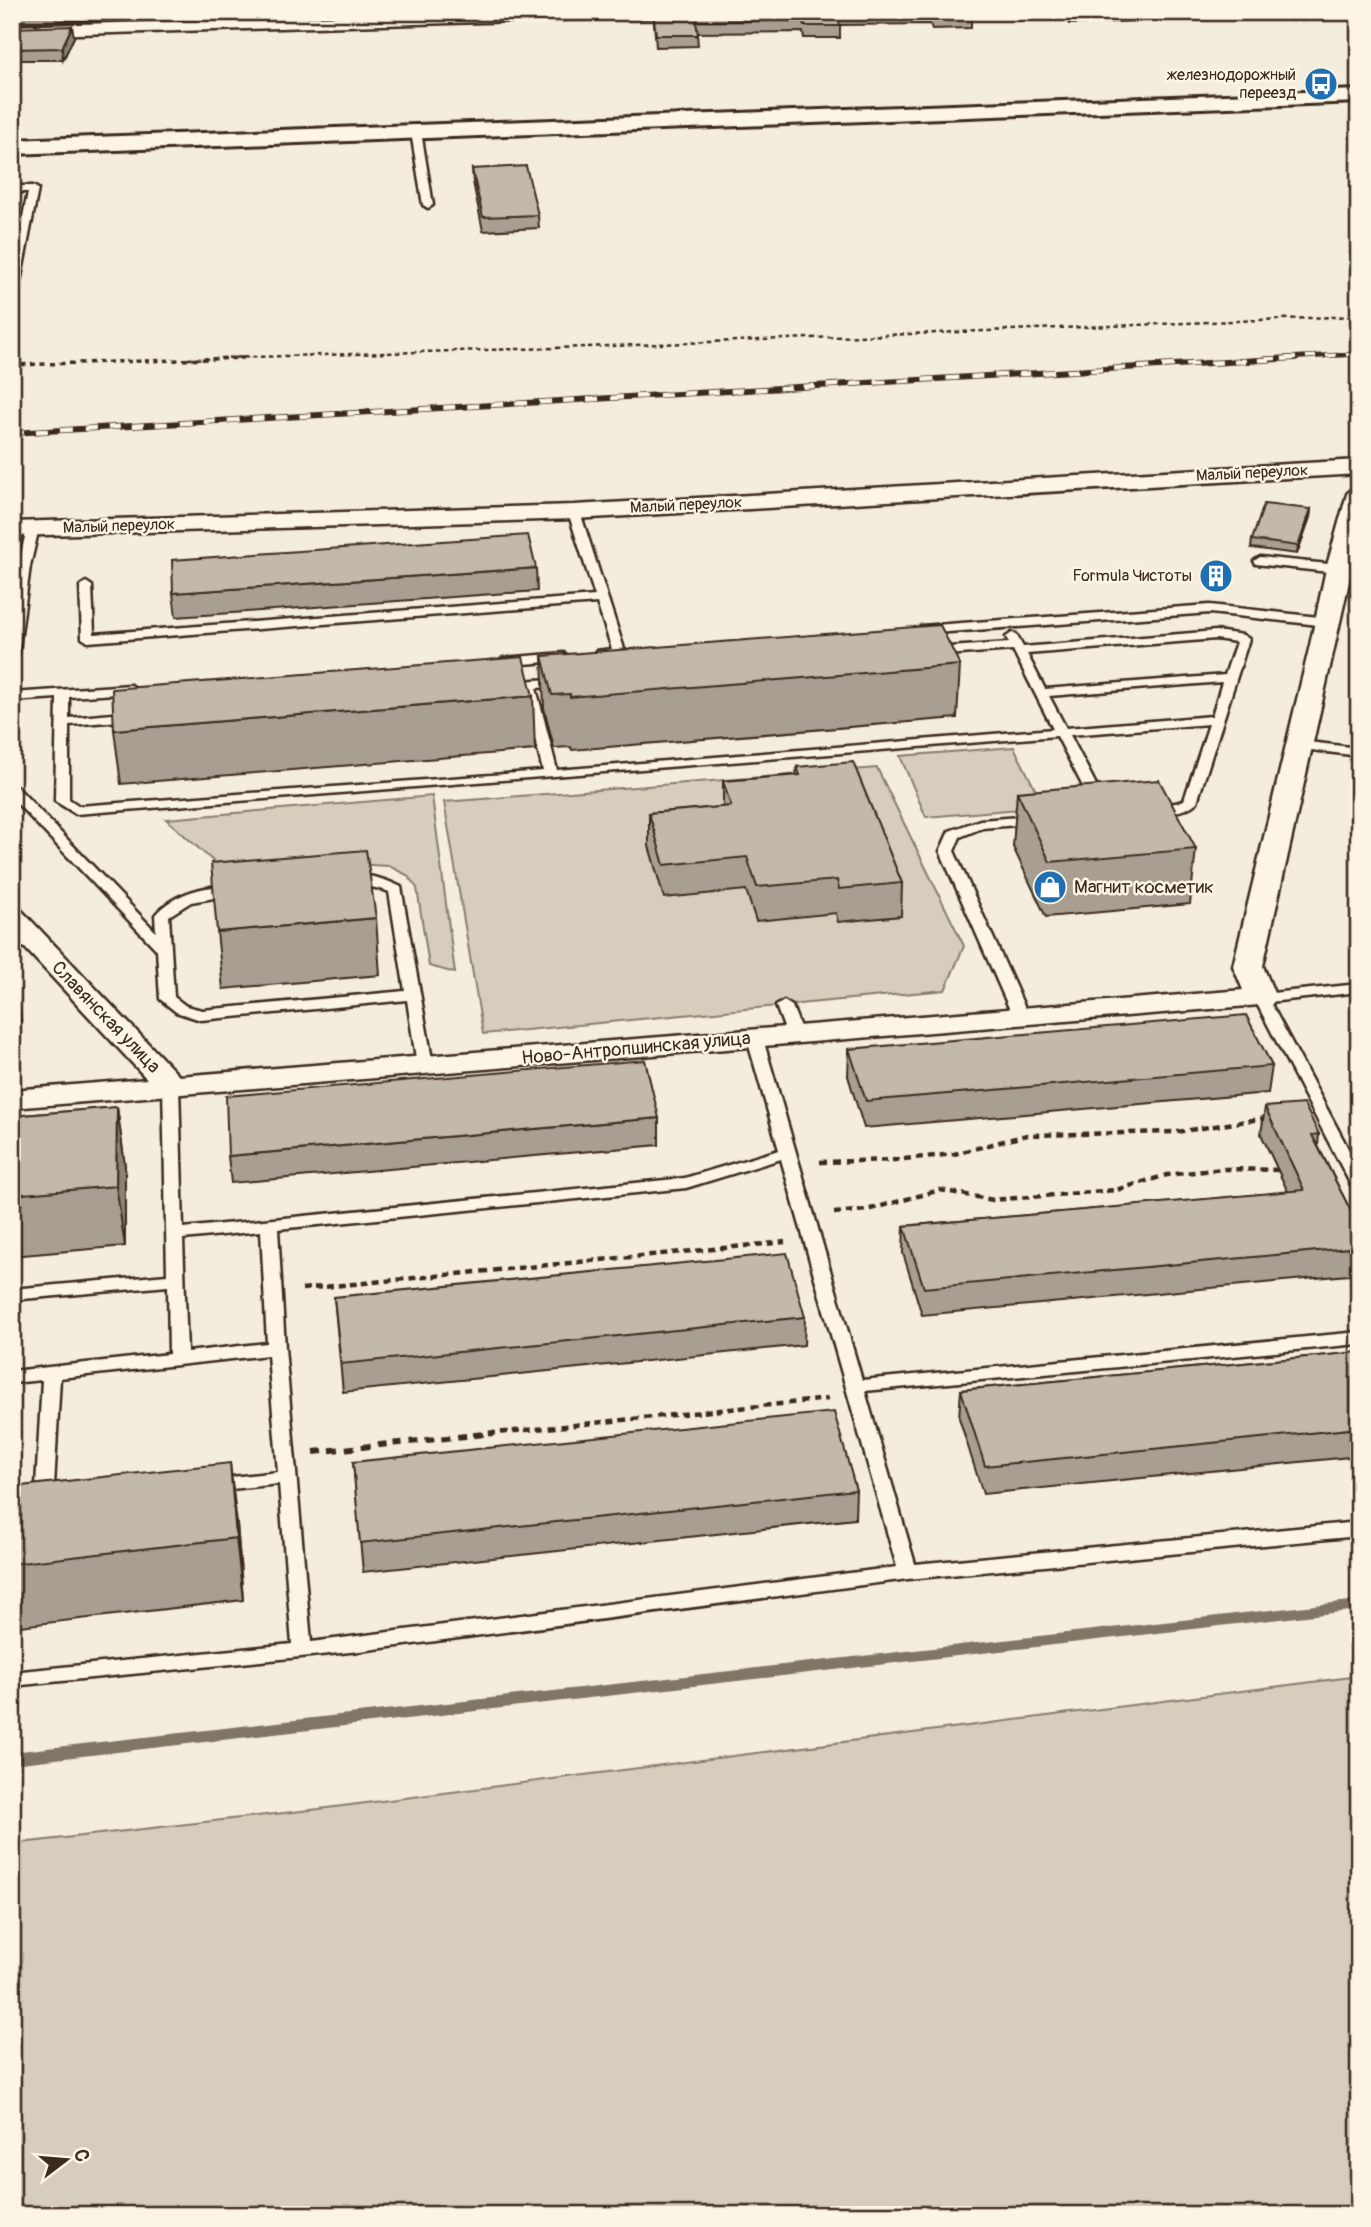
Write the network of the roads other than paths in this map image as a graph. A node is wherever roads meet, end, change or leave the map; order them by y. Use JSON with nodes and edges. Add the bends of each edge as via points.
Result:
{"nodes":[{"id":1,"x":654,"y":12,"type":"edge"},
{"id":2,"x":12,"y":31,"type":"edge"},
{"id":3,"x":1359,"y":96,"type":"edge"},
{"id":4,"x":416,"y":132,"type":"junction"},
{"id":5,"x":12,"y":148,"type":"edge"},
{"id":6,"x":12,"y":189,"type":"edge"},
{"id":7,"x":428,"y":205,"type":"dead end"},
{"id":8,"x":14,"y":288,"type":"dead end"},
{"id":9,"x":1359,"y":467,"type":"edge"},
{"id":10,"x":1359,"y":494,"type":"edge"},
{"id":11,"x":574,"y":512,"type":"junction"},
{"id":12,"x":22,"y":529,"type":"edge"},
{"id":13,"x":1259,"y":561,"type":"dead end"},
{"id":14,"x":18,"y":567,"type":"edge"},
{"id":15,"x":1338,"y":569,"type":"junction"},
{"id":16,"x":86,"y":586,"type":"dead end"},
{"id":17,"x":602,"y":599,"type":"junction"},
{"id":18,"x":1328,"y":622,"type":"junction"},
{"id":19,"x":1005,"y":624,"type":"junction"},
{"id":20,"x":909,"y":631,"type":"edge"},
{"id":21,"x":1018,"y":648,"type":"junction"},
{"id":22,"x":632,"y":651,"type":"edge"},
{"id":23,"x":619,"y":652,"type":"junction"},
{"id":24,"x":919,"y":653,"type":"edge"},
{"id":25,"x":591,"y":654,"type":"edge"},
{"id":26,"x":12,"y":656,"type":"edge"},
{"id":27,"x":577,"y":656,"type":"edge"},
{"id":28,"x":522,"y":660,"type":"junction"},
{"id":29,"x":486,"y":663,"type":"edge"},
{"id":30,"x":1230,"y":678,"type":"junction"},
{"id":31,"x":570,"y":681,"type":"edge"},
{"id":32,"x":528,"y":684,"type":"junction"},
{"id":33,"x":145,"y":688,"type":"edge"},
{"id":34,"x":487,"y":688,"type":"edge"},
{"id":35,"x":63,"y":694,"type":"junction"},
{"id":36,"x":1042,"y":694,"type":"junction"},
{"id":37,"x":12,"y":697,"type":"edge"},
{"id":38,"x":145,"y":715,"type":"edge"},
{"id":39,"x":1217,"y":719,"type":"junction"},
{"id":40,"x":63,"y":722,"type":"junction"},
{"id":41,"x":1061,"y":732,"type":"junction"},
{"id":42,"x":1300,"y":745,"type":"junction"},
{"id":43,"x":1359,"y":752,"type":"edge"},
{"id":44,"x":551,"y":774,"type":"junction"},
{"id":45,"x":12,"y":790,"type":"edge"},
{"id":46,"x":76,"y":810,"type":"junction"},
{"id":47,"x":1142,"y":810,"type":"edge"},
{"id":48,"x":1104,"y":814,"type":"edge"},
{"id":49,"x":1049,"y":818,"type":"edge"},
{"id":50,"x":43,"y":821,"type":"junction"},
{"id":51,"x":337,"y":882,"type":"edge"},
{"id":52,"x":245,"y":890,"type":"edge"},
{"id":53,"x":12,"y":917,"type":"edge"},
{"id":54,"x":22,"y":944,"type":"edge"},
{"id":55,"x":162,"y":947,"type":"junction"},
{"id":56,"x":1359,"y":988,"type":"edge"},
{"id":57,"x":414,"y":995,"type":"junction"},
{"id":58,"x":1261,"y":998,"type":"junction"},
{"id":59,"x":784,"y":1006,"type":"dead end"},
{"id":60,"x":1021,"y":1017,"type":"junction"},
{"id":61,"x":795,"y":1035,"type":"junction"},
{"id":62,"x":755,"y":1038,"type":"junction"},
{"id":63,"x":425,"y":1065,"type":"junction"},
{"id":64,"x":171,"y":1086,"type":"junction"},
{"id":65,"x":12,"y":1100,"type":"edge"},
{"id":66,"x":790,"y":1157,"type":"junction"},
{"id":67,"x":1359,"y":1185,"type":"edge"},
{"id":68,"x":269,"y":1225,"type":"junction"},
{"id":69,"x":176,"y":1234,"type":"junction"},
{"id":70,"x":175,"y":1280,"type":"junction"},
{"id":71,"x":12,"y":1295,"type":"edge"},
{"id":72,"x":1359,"y":1338,"type":"edge"},
{"id":73,"x":276,"y":1349,"type":"junction"},
{"id":74,"x":178,"y":1359,"type":"junction"},
{"id":75,"x":51,"y":1373,"type":"junction"},
{"id":76,"x":12,"y":1377,"type":"edge"},
{"id":77,"x":858,"y":1391,"type":"junction"},
{"id":78,"x":287,"y":1476,"type":"junction"},
{"id":79,"x":192,"y":1487,"type":"edge"},
{"id":80,"x":23,"y":1506,"type":"edge"},
{"id":81,"x":1359,"y":1529,"type":"edge"},
{"id":82,"x":908,"y":1572,"type":"junction"},
{"id":83,"x":302,"y":1649,"type":"junction"},
{"id":84,"x":12,"y":1679,"type":"edge"}],
"edges":[{"from":1,"to":2,"type":"street"},
{"from":3,"to":4,"type":"street"},
{"from":4,"to":5,"type":"street"},
{"from":4,"to":7,"type":"lane"},
{"from":6,"to":8,"type":"lane","via":[[33,189]]},
{"from":9,"to":11,"type":"street","name":"Малый переулок"},
{"from":10,"to":15,"type":"street"},
{"from":11,"to":12,"type":"street","name":"Малый переулок"},
{"from":11,"to":17,"type":"lane"},
{"from":12,"to":14,"type":"lane"},
{"from":13,"to":15,"type":"lane"},
{"from":14,"to":26,"type":"lane"},
{"from":15,"to":18,"type":"street"},
{"from":16,"to":17,"type":"lane","via":[[88,638]]},
{"from":17,"to":23,"type":"lane"},
{"from":18,"to":19,"type":"lane","via":[[1210,609]]},
{"from":18,"to":42,"type":"street"},
{"from":19,"to":20,"type":"lane"},
{"from":19,"to":21,"type":"lane"},
{"from":21,"to":24,"type":"lane"},
{"from":21,"to":30,"type":"lane","via":[[1216,635],[1243,639]]},
{"from":21,"to":36,"type":"lane"},
{"from":22,"to":23,"type":"lane"},
{"from":23,"to":25,"type":"lane"},
{"from":27,"to":28,"type":"lane"},
{"from":28,"to":29,"type":"lane"},
{"from":28,"to":32,"type":"lane"},
{"from":30,"to":36,"type":"lane"},
{"from":30,"to":39,"type":"lane"},
{"from":31,"to":32,"type":"lane"},
{"from":32,"to":34,"type":"lane"},
{"from":32,"to":44,"type":"lane"},
{"from":33,"to":35,"type":"lane"},
{"from":35,"to":37,"type":"lane"},
{"from":35,"to":40,"type":"lane"},
{"from":36,"to":41,"type":"lane"},
{"from":38,"to":40,"type":"lane"},
{"from":39,"to":41,"type":"lane"},
{"from":39,"to":47,"type":"lane","via":[[1191,802]]},
{"from":40,"to":46,"type":"lane","via":[[62,802]]},
{"from":41,"to":44,"type":"lane"},
{"from":41,"to":48,"type":"lane"},
{"from":42,"to":43,"type":"lane"},
{"from":42,"to":58,"type":"street","via":[[1248,966]]},
{"from":44,"to":46,"type":"lane"},
{"from":45,"to":50,"type":"lane"},
{"from":46,"to":50,"type":"lane"},
{"from":49,"to":60,"type":"lane","via":[[980,824],[954,834],[947,851]]},
{"from":50,"to":55,"type":"lane"},
{"from":51,"to":57,"type":"lane","via":[[363,880],[397,890]]},
{"from":52,"to":55,"type":"lane","via":[[192,895],[173,902],[162,915]]},
{"from":53,"to":54,"type":"street","name":"Славянская улица"},
{"from":54,"to":64,"type":"street","name":"Славянская улица"},
{"from":55,"to":57,"type":"lane","via":[[167,999],[201,1015]]},
{"from":56,"to":58,"type":"lane"},
{"from":57,"to":63,"type":"lane"},
{"from":58,"to":60,"type":"street","name":"Ново-Антропшинская улица"},
{"from":58,"to":67,"type":"lane"},
{"from":59,"to":61,"type":"lane"},
{"from":60,"to":61,"type":"street","name":"Ново-Антропшинская улица"},
{"from":61,"to":62,"type":"street","name":"Ново-Антропшинская улица"},
{"from":62,"to":63,"type":"street","name":"Ново-Антропшинская улица"},
{"from":62,"to":66,"type":"lane"},
{"from":63,"to":64,"type":"street","name":"Ново-Антропшинская улица"},
{"from":64,"to":65,"type":"street","name":"Ново-Антропшинская улица"},
{"from":64,"to":69,"type":"lane"},
{"from":66,"to":68,"type":"lane","via":[[686,1183]]},
{"from":66,"to":77,"type":"lane"},
{"from":68,"to":69,"type":"lane"},
{"from":68,"to":73,"type":"lane"},
{"from":69,"to":70,"type":"lane"},
{"from":70,"to":71,"type":"lane"},
{"from":70,"to":74,"type":"lane"},
{"from":72,"to":77,"type":"lane"},
{"from":73,"to":74,"type":"lane"},
{"from":73,"to":78,"type":"lane"},
{"from":74,"to":75,"type":"lane"},
{"from":75,"to":76,"type":"lane"},
{"from":75,"to":80,"type":"lane","via":[[50,1503]]},
{"from":77,"to":82,"type":"lane"},
{"from":78,"to":79,"type":"lane"},
{"from":78,"to":83,"type":"lane"},
{"from":81,"to":82,"type":"lane"},
{"from":82,"to":83,"type":"lane"},
{"from":83,"to":84,"type":"lane"}]}
